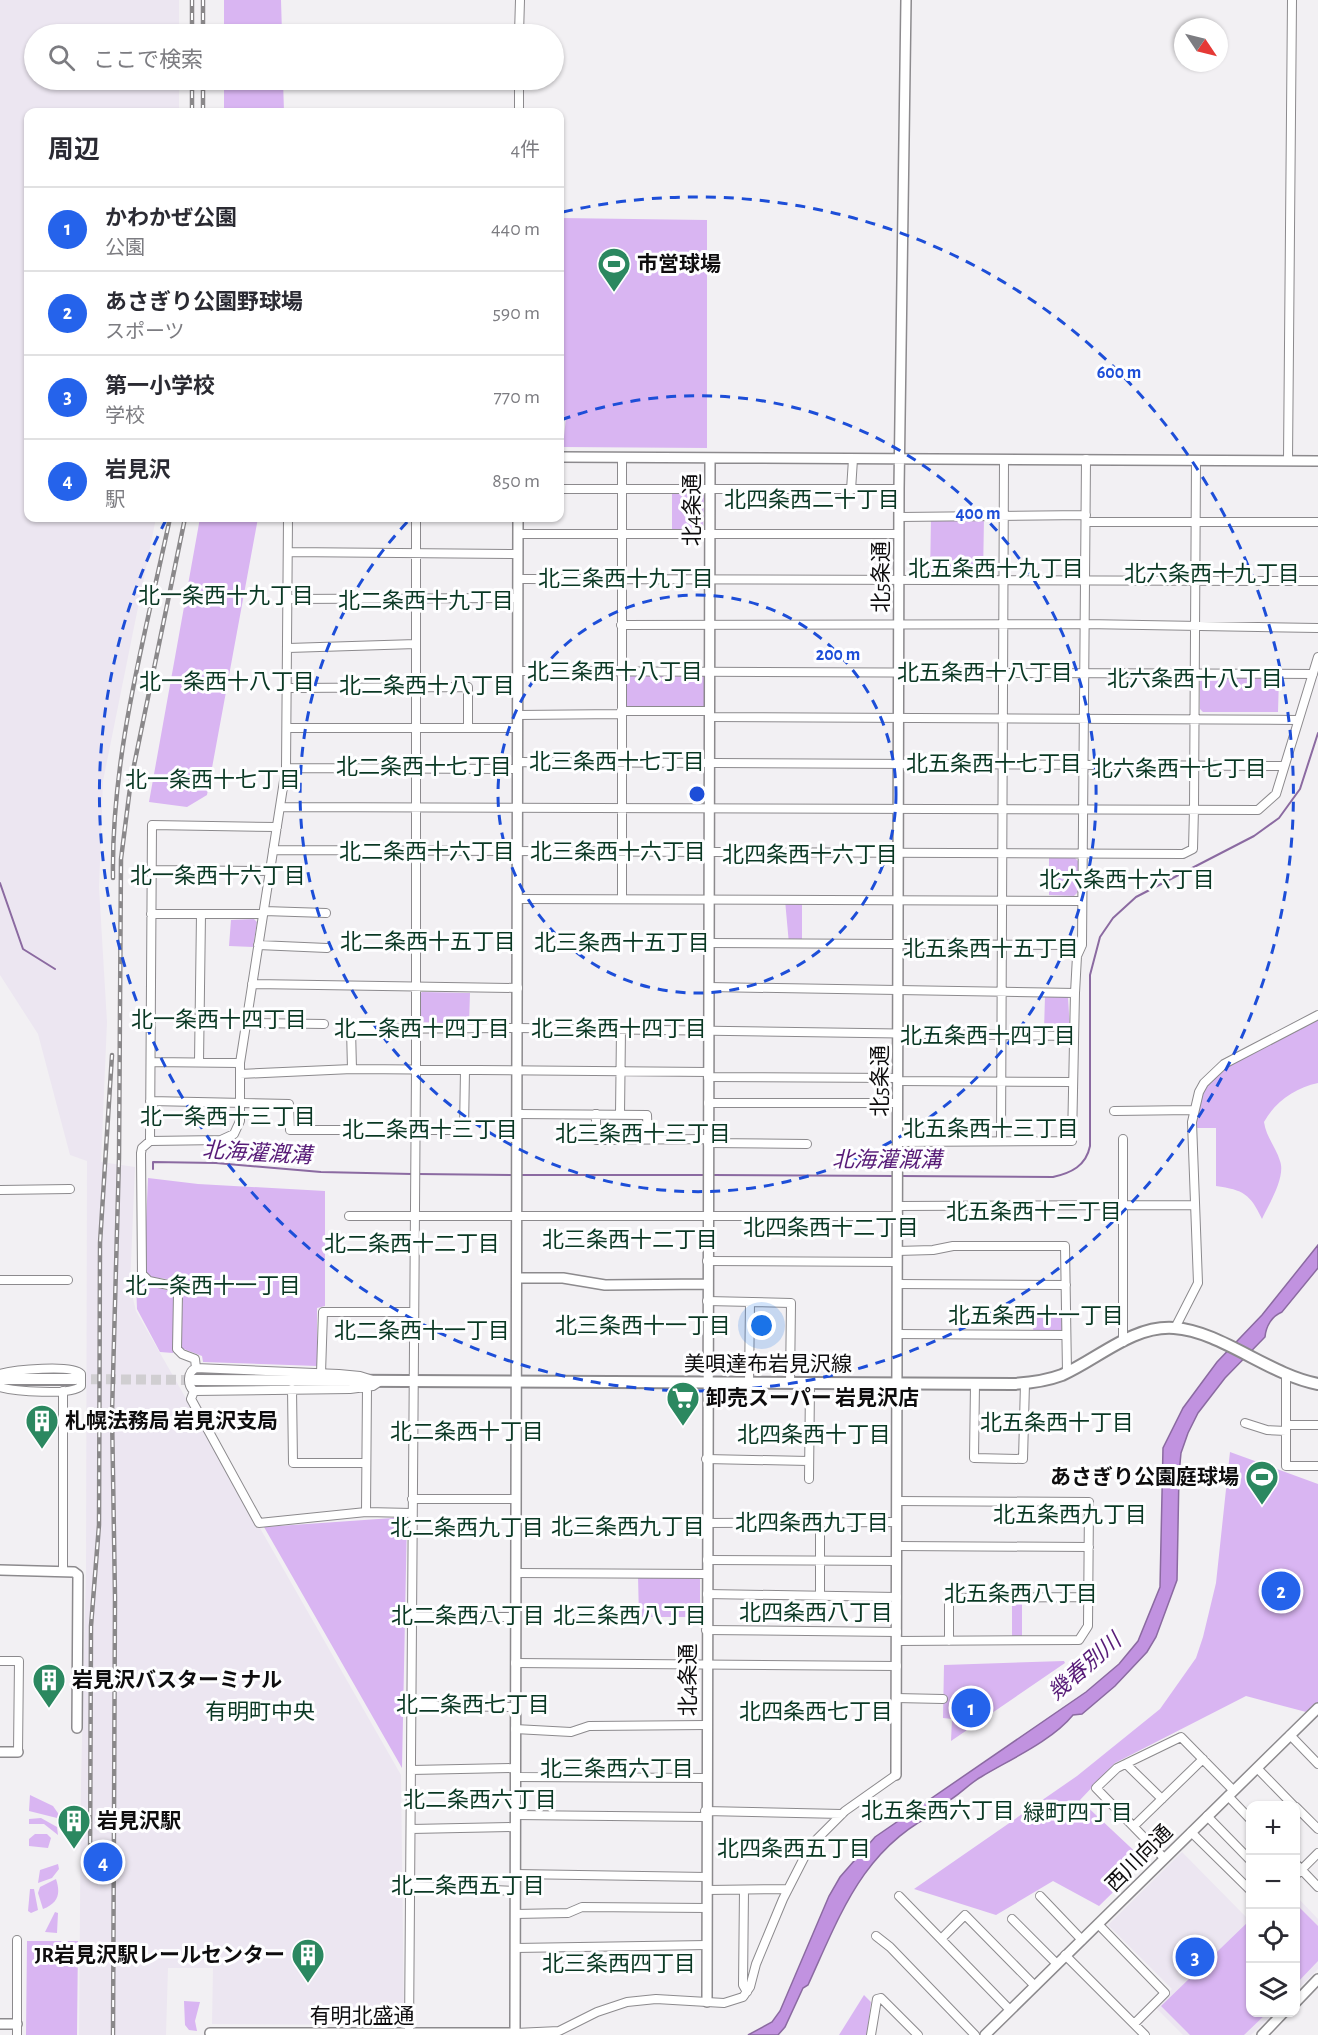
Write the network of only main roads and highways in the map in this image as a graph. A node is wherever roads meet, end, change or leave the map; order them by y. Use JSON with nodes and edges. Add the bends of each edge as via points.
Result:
{"nodes":[{"id":1,"x":0,"y":1380,"type":"edge"},
{"id":2,"x":76,"y":1380,"type":"tunnel mouth"},
{"id":3,"x":195,"y":1380,"type":"tunnel mouth"},
{"id":4,"x":1318,"y":1384,"type":"edge"}],
"edges":[{"from":1,"to":2,"type":"main road"},
{"from":3,"to":4,"type":"main road","name":"美唄達布岩見沢線","via":[[1025,1383],[1067,1372],[1149,1330],[1175,1328]]}]}
